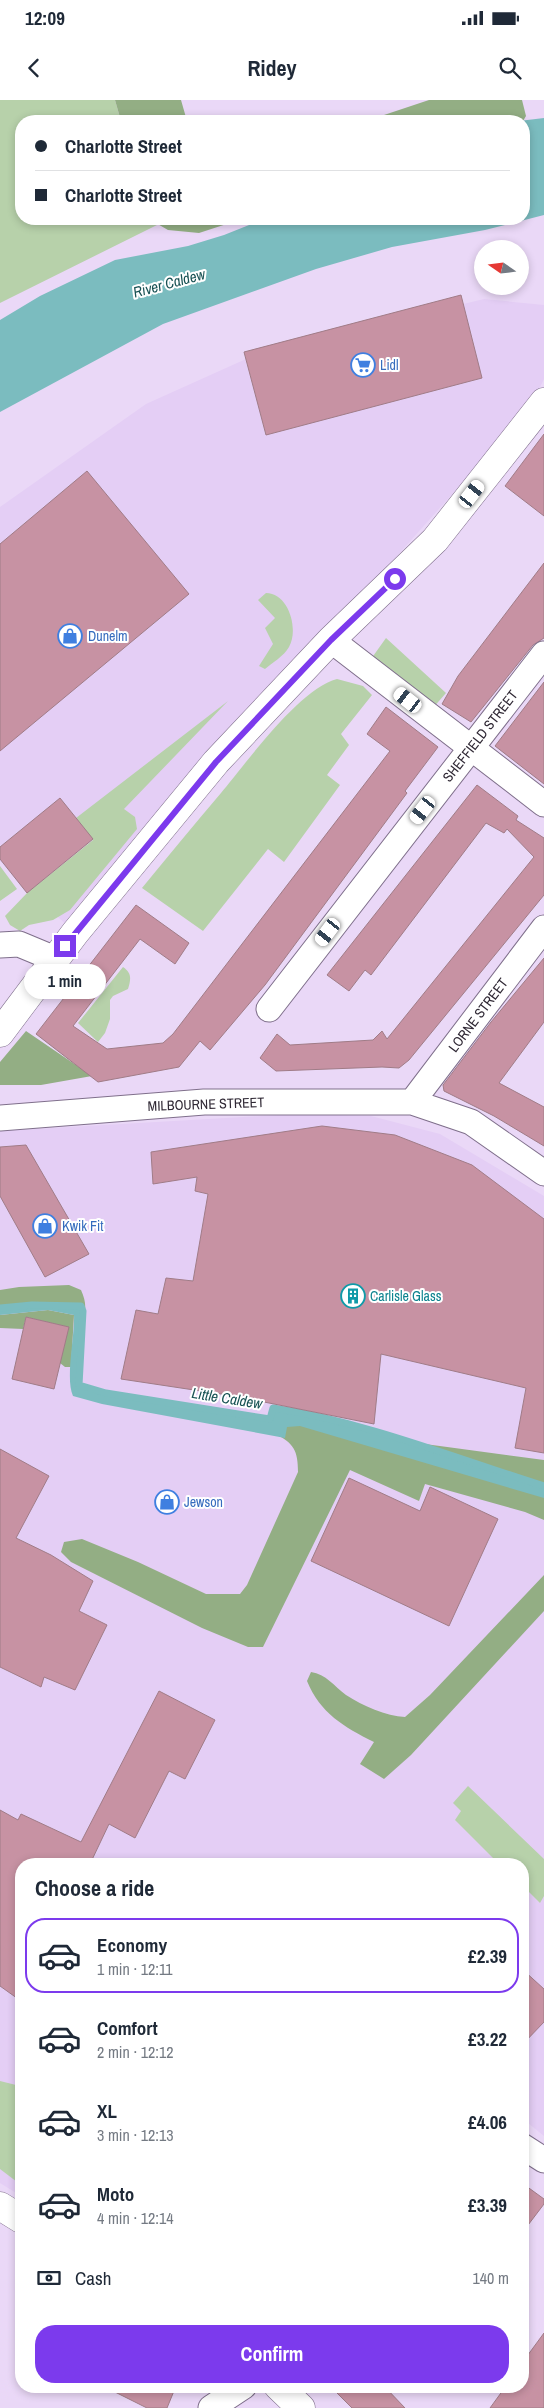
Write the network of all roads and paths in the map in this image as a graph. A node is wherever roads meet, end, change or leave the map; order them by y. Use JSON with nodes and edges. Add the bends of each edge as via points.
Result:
{"nodes":[{"id":1,"x":544,"y":402,"type":"edge"},
{"id":2,"x":331,"y":640,"type":"junction"},
{"id":3,"x":544,"y":654,"type":"edge"},
{"id":4,"x":470,"y":748,"type":"junction"},
{"id":5,"x":544,"y":804,"type":"edge"},
{"id":6,"x":544,"y":928,"type":"edge"},
{"id":7,"x":0,"y":945,"type":"edge"},
{"id":8,"x":54,"y":959,"type":"junction"},
{"id":9,"x":269,"y":1009,"type":"dead end"},
{"id":10,"x":0,"y":1033,"type":"edge"},
{"id":11,"x":412,"y":1102,"type":"junction"},
{"id":12,"x":0,"y":1118,"type":"edge"},
{"id":13,"x":544,"y":1173,"type":"edge"},
{"id":14,"x":529,"y":2150,"type":"edge"},
{"id":15,"x":544,"y":2160,"type":"edge"},
{"id":16,"x":0,"y":2206,"type":"edge"},
{"id":17,"x":15,"y":2215,"type":"edge"},
{"id":18,"x":234,"y":2393,"type":"edge"},
{"id":19,"x":285,"y":2393,"type":"edge"},
{"id":20,"x":211,"y":2408,"type":"edge"},
{"id":21,"x":301,"y":2408,"type":"edge"}],
"edges":[{"from":1,"to":2,"type":"street","via":[[435,540]]},
{"from":2,"to":4,"type":"street"},
{"from":2,"to":8,"type":"street","via":[[216,762]]},
{"from":3,"to":4,"type":"street","name":"SHEFFIELD STREET"},
{"from":4,"to":5,"type":"street"},
{"from":4,"to":9,"type":"street","name":"SHEFFIELD STREET"},
{"from":6,"to":11,"type":"street","name":"LORNE STREET"},
{"from":7,"to":8,"type":"street","via":[[19,944]]},
{"from":8,"to":10,"type":"street"},
{"from":11,"to":12,"type":"street","name":"MILBOURNE STREET","via":[[204,1102]]},
{"from":11,"to":13,"type":"street","name":"MILBOURNE STREET","via":[[471,1122]]},
{"from":14,"to":15,"type":"street"},
{"from":16,"to":17,"type":"street"},
{"from":18,"to":20,"type":"street"},
{"from":19,"to":21,"type":"street"}]}
